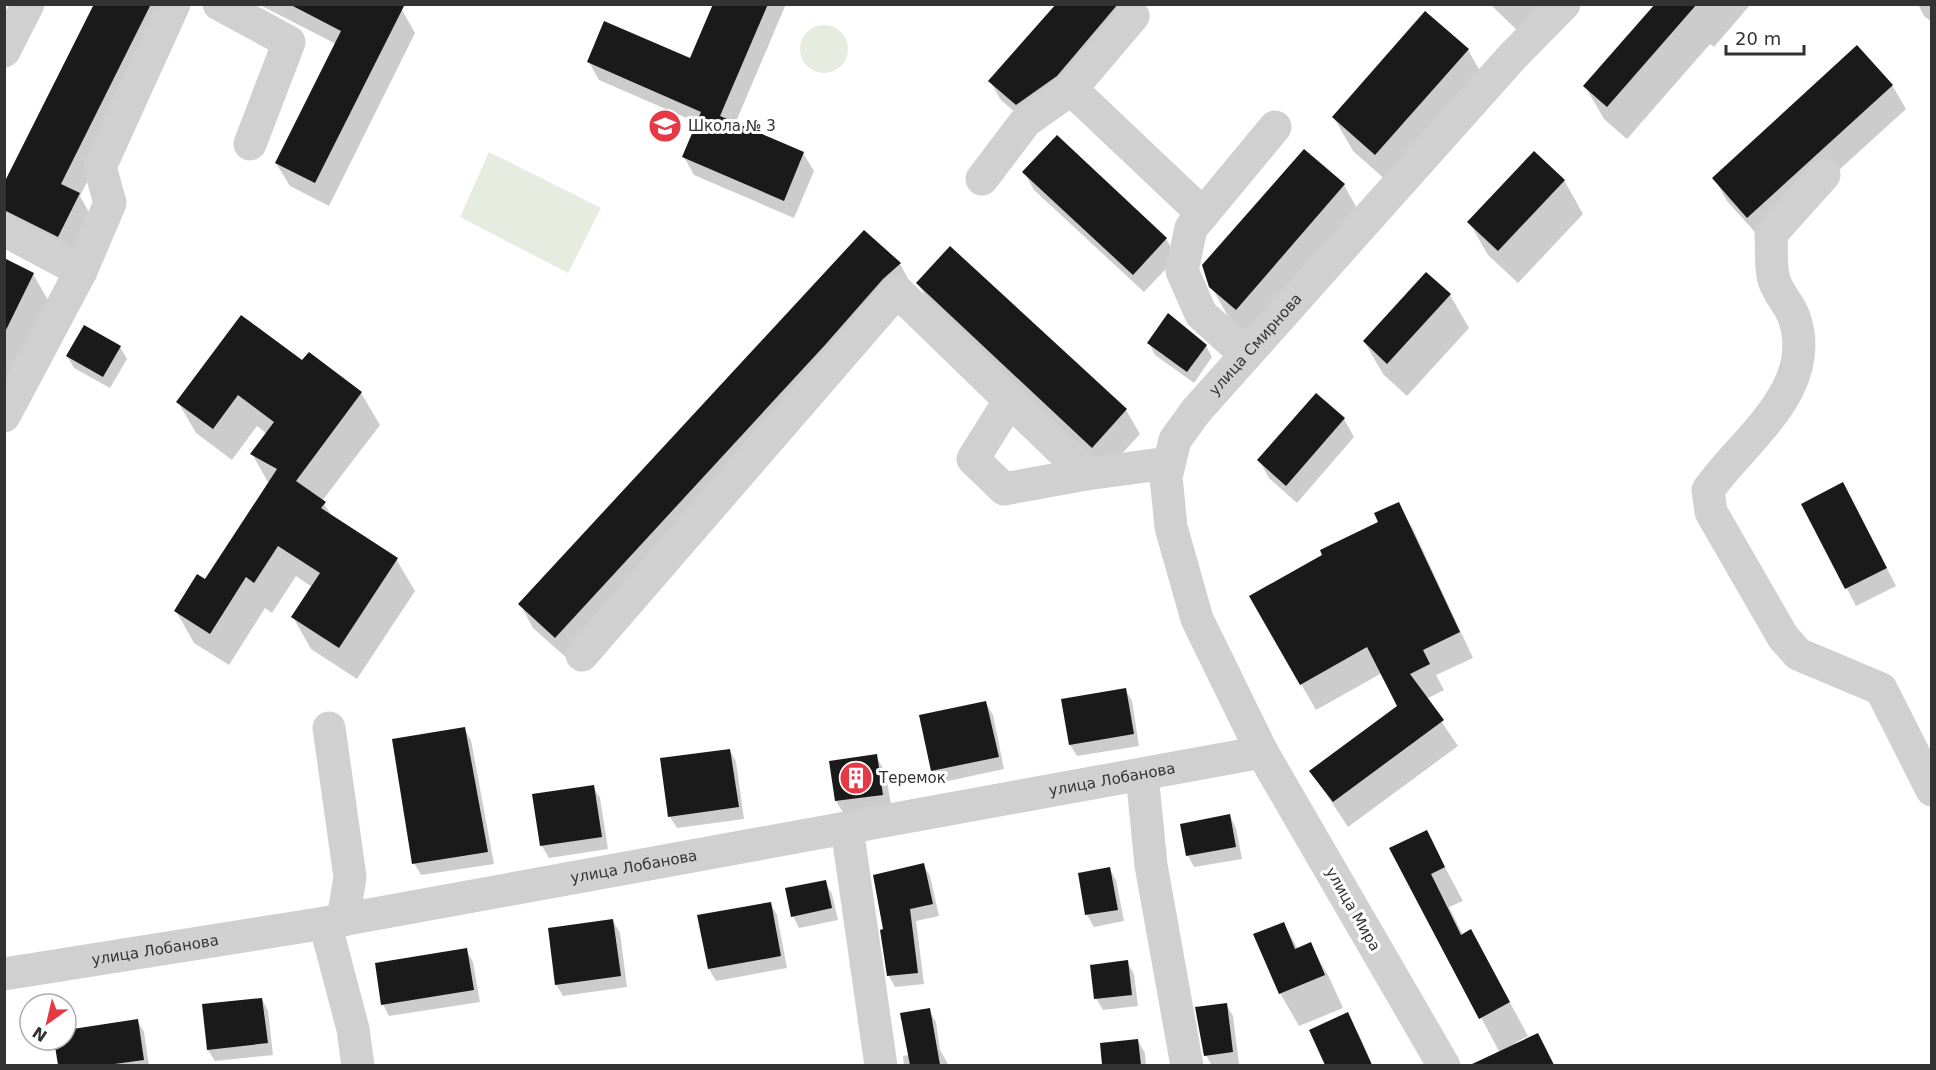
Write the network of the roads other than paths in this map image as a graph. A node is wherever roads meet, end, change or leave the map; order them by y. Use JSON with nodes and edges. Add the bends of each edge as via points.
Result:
{"nodes":[{"id":1,"x":174,"y":4,"type":"edge"},
{"id":2,"x":219,"y":4,"type":"edge"},
{"id":3,"x":1564,"y":4,"type":"edge"},
{"id":4,"x":1133,"y":16,"type":"dead end"},
{"id":5,"x":1071,"y":89,"type":"junction"},
{"id":6,"x":1275,"y":127,"type":"dead end"},
{"id":7,"x":250,"y":144,"type":"dead end"},
{"id":8,"x":1824,"y":175,"type":"dead end"},
{"id":9,"x":982,"y":179,"type":"dead end"},
{"id":10,"x":1203,"y":214,"type":"junction"},
{"id":11,"x":4,"y":230,"type":"edge"},
{"id":12,"x":81,"y":271,"type":"junction"},
{"id":13,"x":1246,"y":355,"type":"junction"},
{"id":14,"x":1010,"y":400,"type":"junction"},
{"id":15,"x":4,"y":416,"type":"edge"},
{"id":16,"x":1169,"y":463,"type":"junction"},
{"id":17,"x":1086,"y":474,"type":"junction"},
{"id":18,"x":582,"y":655,"type":"dead end"},
{"id":19,"x":329,"y":728,"type":"dead end"},
{"id":20,"x":1262,"y":752,"type":"junction"},
{"id":21,"x":1142,"y":774,"type":"junction"},
{"id":22,"x":1932,"y":790,"type":"edge"},
{"id":23,"x":847,"y":828,"type":"junction"},
{"id":24,"x":334,"y":922,"type":"junction"},
{"id":25,"x":4,"y":974,"type":"edge"},
{"id":26,"x":358,"y":1065,"type":"edge"},
{"id":27,"x":881,"y":1065,"type":"edge"},
{"id":28,"x":1187,"y":1065,"type":"edge"},
{"id":29,"x":1444,"y":1065,"type":"edge"}],
"edges":[{"from":1,"to":12,"type":"street","via":[[100,167],[110,203]]},
{"from":2,"to":7,"type":"street","via":[[289,42]]},
{"from":3,"to":13,"type":"street","name":"улица Смирнова"},
{"from":4,"to":5,"type":"street"},
{"from":5,"to":9,"type":"street","via":[[1026,121]]},
{"from":5,"to":10,"type":"street"},
{"from":6,"to":10,"type":"street"},
{"from":8,"to":22,"type":"street","via":[[1771,234],[1774,280],[1794,317],[1799,362],[1780,403],[1757,436],[1708,490],[1711,512],[1783,637],[1798,654],[1881,689]]},
{"from":10,"to":13,"type":"street","via":[[1191,228],[1182,271],[1201,314]]},
{"from":11,"to":12,"type":"street"},
{"from":12,"to":15,"type":"street"},
{"from":13,"to":16,"type":"street","name":"улица Смирнова","via":[[1175,440]]},
{"from":14,"to":17,"type":"street"},
{"from":14,"to":17,"type":"street","via":[[973,459],[1004,489]]},
{"from":14,"to":18,"type":"street","via":[[897,291]]},
{"from":16,"to":17,"type":"street"},
{"from":16,"to":20,"type":"street","name":"улица Смирнова","via":[[1166,477],[1170,528],[1197,619]]},
{"from":19,"to":24,"type":"street","via":[[350,877]]},
{"from":20,"to":21,"type":"street","name":"улица Лобанова"},
{"from":20,"to":29,"type":"street","name":"улица Мира"},
{"from":21,"to":23,"type":"street","name":"улица Лобанова"},
{"from":21,"to":28,"type":"street","via":[[1151,865]]},
{"from":23,"to":24,"type":"street","name":"улица Лобанова"},
{"from":23,"to":27,"type":"street"},
{"from":24,"to":25,"type":"street","name":"улица Лобанова"},
{"from":24,"to":26,"type":"street"}]}
